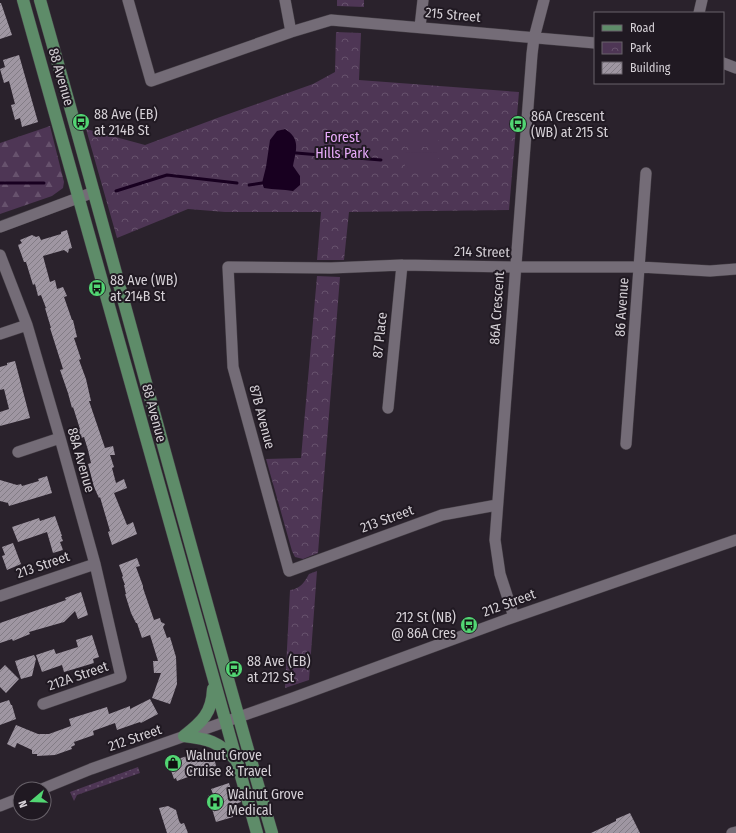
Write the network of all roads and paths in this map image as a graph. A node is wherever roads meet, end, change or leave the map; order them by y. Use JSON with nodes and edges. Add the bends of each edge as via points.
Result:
{"nodes":[{"id":1,"x":23,"y":0,"type":"edge"},
{"id":2,"x":40,"y":0,"type":"edge"},
{"id":3,"x":128,"y":0,"type":"edge"},
{"id":4,"x":285,"y":0,"type":"edge"},
{"id":5,"x":423,"y":0,"type":"edge"},
{"id":6,"x":544,"y":0,"type":"edge"},
{"id":7,"x":702,"y":0,"type":"edge"},
{"id":8,"x":699,"y":12,"type":"edge"},
{"id":9,"x":420,"y":27,"type":"junction"},
{"id":10,"x":291,"y":32,"type":"junction"},
{"id":11,"x":534,"y":38,"type":"junction"},
{"id":12,"x":594,"y":43,"type":"edge"},
{"id":13,"x":724,"y":63,"type":"edge"},
{"id":14,"x":736,"y":68,"type":"edge"},
{"id":15,"x":646,"y":173,"type":"dead end"},
{"id":16,"x":94,"y":192,"type":"junction"},
{"id":17,"x":79,"y":197,"type":"junction"},
{"id":18,"x":0,"y":227,"type":"edge"},
{"id":19,"x":0,"y":255,"type":"edge"},
{"id":20,"x":402,"y":265,"type":"junction"},
{"id":21,"x":228,"y":267,"type":"joint"},
{"id":22,"x":515,"y":267,"type":"junction"},
{"id":23,"x":640,"y":267,"type":"junction"},
{"id":24,"x":736,"y":269,"type":"edge"},
{"id":25,"x":27,"y":325,"type":"junction"},
{"id":26,"x":0,"y":334,"type":"edge"},
{"id":27,"x":388,"y":408,"type":"dead end"},
{"id":28,"x":60,"y":438,"type":"junction"},
{"id":29,"x":626,"y":444,"type":"dead end"},
{"id":30,"x":18,"y":452,"type":"dead end"},
{"id":31,"x":497,"y":504,"type":"junction"},
{"id":32,"x":736,"y":540,"type":"edge"},
{"id":33,"x":95,"y":564,"type":"junction"},
{"id":34,"x":289,"y":571,"type":"joint"},
{"id":35,"x":0,"y":596,"type":"edge"},
{"id":36,"x":514,"y":617,"type":"junction"},
{"id":37,"x":122,"y":677,"type":"joint"},
{"id":38,"x":213,"y":680,"type":"junction"},
{"id":39,"x":43,"y":704,"type":"dead end"},
{"id":40,"x":238,"y":718,"type":"junction"},
{"id":41,"x":225,"y":722,"type":"junction"},
{"id":42,"x":184,"y":736,"type":"junction"},
{"id":43,"x":236,"y":760,"type":"junction"},
{"id":44,"x":52,"y":785,"type":"edge"},
{"id":45,"x":12,"y":801,"type":"edge"},
{"id":46,"x":0,"y":806,"type":"edge"},
{"id":47,"x":736,"y":832,"type":"edge"},
{"id":48,"x":257,"y":833,"type":"edge"},
{"id":49,"x":272,"y":833,"type":"edge"},
{"id":50,"x":732,"y":833,"type":"edge"}],
"edges":[{"from":1,"to":17,"type":"main road","name":"88 Avenue"},
{"from":2,"to":16,"type":"main road","name":"88 Avenue"},
{"from":3,"to":10,"type":"street","name":"215 Street","via":[[151,80]]},
{"from":4,"to":10,"type":"street"},
{"from":5,"to":9,"type":"street"},
{"from":6,"to":11,"type":"street","name":"86A Crescent"},
{"from":7,"to":8,"type":"street"},
{"from":9,"to":10,"type":"street","name":"215 Street","via":[[331,20]]},
{"from":9,"to":11,"type":"street","name":"215 Street"},
{"from":11,"to":12,"type":"street","name":"215 Street"},
{"from":11,"to":22,"type":"street","name":"86A Crescent"},
{"from":13,"to":14,"type":"street"},
{"from":15,"to":23,"type":"street","name":"86 Avenue"},
{"from":16,"to":17,"type":"street"},
{"from":16,"to":40,"type":"main road","name":"88 Avenue"},
{"from":17,"to":18,"type":"street"},
{"from":17,"to":38,"type":"main road","name":"88 Avenue"},
{"from":19,"to":25,"type":"street","name":"88A Avenue"},
{"from":20,"to":21,"type":"street","name":"214 Street","via":[[331,268]]},
{"from":20,"to":22,"type":"street","name":"214 Street"},
{"from":20,"to":27,"type":"street","name":"87 Place"},
{"from":21,"to":34,"type":"street","name":"87B Avenue","via":[[233,367]]},
{"from":22,"to":23,"type":"street","name":"214 Street"},
{"from":22,"to":31,"type":"street","name":"86A Crescent"},
{"from":23,"to":24,"type":"street","name":"214 Street","via":[[705,271]]},
{"from":23,"to":29,"type":"street","name":"86 Avenue"},
{"from":25,"to":26,"type":"street"},
{"from":25,"to":28,"type":"street","name":"88A Avenue"},
{"from":28,"to":30,"type":"street"},
{"from":28,"to":33,"type":"street","name":"88A Avenue"},
{"from":31,"to":34,"type":"street","name":"213 Street","via":[[442,515]]},
{"from":31,"to":36,"type":"street","name":"86A Crescent","via":[[495,540],[500,574]]},
{"from":32,"to":36,"type":"street","name":"212 Street"},
{"from":33,"to":35,"type":"street","name":"213 Street"},
{"from":33,"to":37,"type":"street","name":"88A Avenue"},
{"from":36,"to":40,"type":"street","name":"212 Street"},
{"from":37,"to":39,"type":"street","name":"212A Street"},
{"from":38,"to":41,"type":"main road","name":"88 Avenue"},
{"from":38,"to":42,"type":"main road","via":[[213,700],[209,710],[202,722]]},
{"from":40,"to":41,"type":"street","name":"212 Street"},
{"from":40,"to":49,"type":"main road","name":"88 Avenue"},
{"from":41,"to":42,"type":"street","name":"212 Street"},
{"from":41,"to":43,"type":"main road","name":"88 Avenue"},
{"from":42,"to":43,"type":"main road","via":[[204,738],[218,744]]},
{"from":42,"to":44,"type":"street","name":"212 Street"},
{"from":43,"to":48,"type":"main road","name":"88 Avenue"},
{"from":45,"to":46,"type":"street"},
{"from":47,"to":50,"type":"street"}]}
